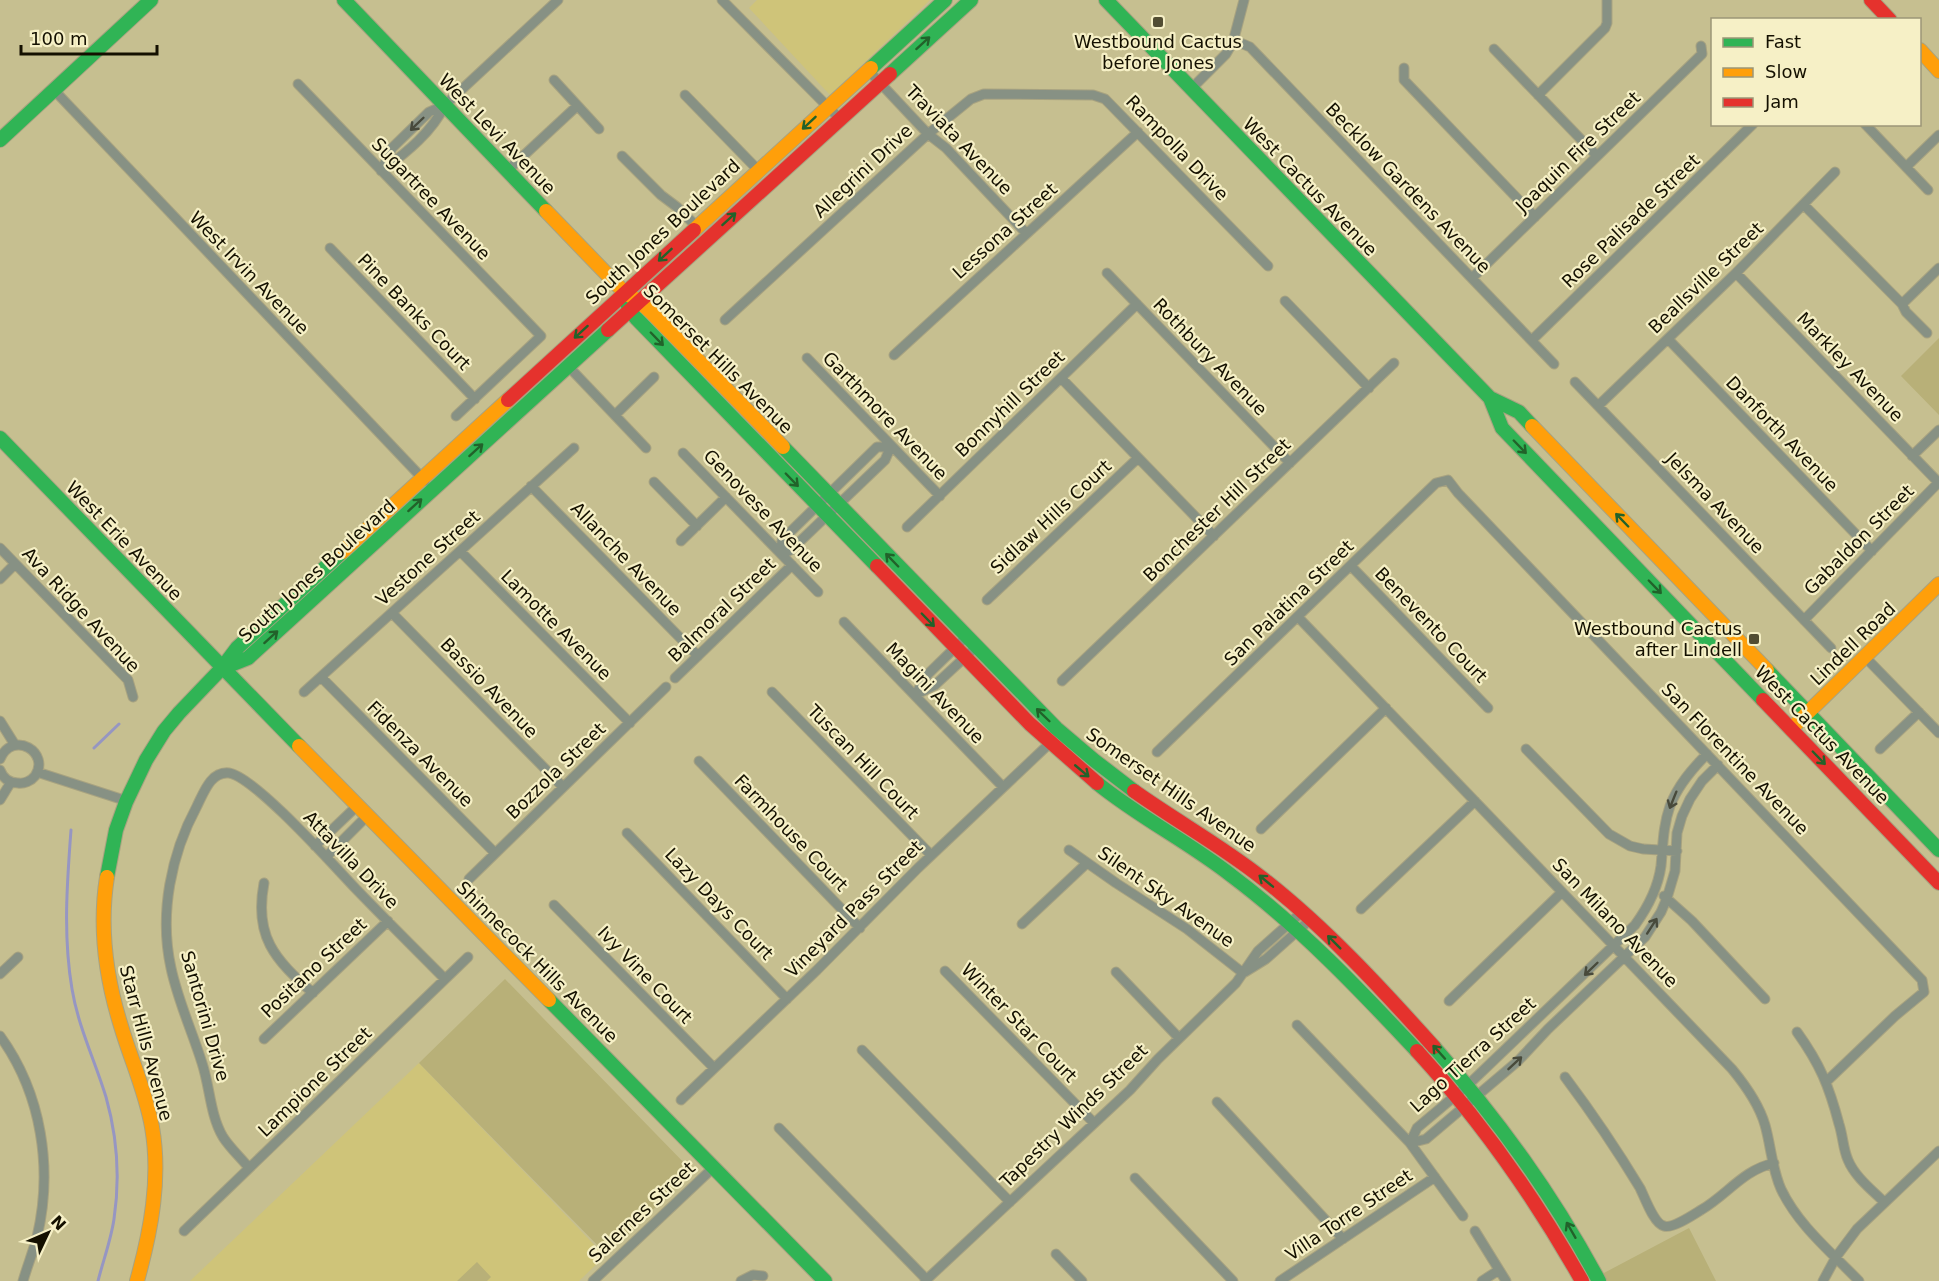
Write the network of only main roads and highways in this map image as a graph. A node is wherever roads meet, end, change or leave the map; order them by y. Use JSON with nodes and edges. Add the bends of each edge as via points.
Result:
{"nodes":[{"id":1,"x":151,"y":0,"type":"edge"},
{"id":2,"x":344,"y":0,"type":"edge"},
{"id":3,"x":945,"y":0,"type":"edge"},
{"id":4,"x":971,"y":0,"type":"edge"},
{"id":5,"x":1106,"y":0,"type":"edge"},
{"id":6,"x":1871,"y":0,"type":"edge"},
{"id":7,"x":1888,"y":18,"type":"edge"},
{"id":8,"x":1921,"y":52,"type":"edge"},
{"id":9,"x":1939,"y":71,"type":"edge"},
{"id":10,"x":0,"y":140,"type":"edge"},
{"id":11,"x":624,"y":292,"type":"junction"},
{"id":12,"x":634,"y":306,"type":"junction"},
{"id":13,"x":1490,"y":398,"type":"junction"},
{"id":14,"x":0,"y":438,"type":"edge"},
{"id":15,"x":1939,"y":584,"type":"edge"},
{"id":16,"x":223,"y":668,"type":"junction"},
{"id":17,"x":1807,"y":713,"type":"junction"},
{"id":18,"x":1791,"y":729,"type":"junction"},
{"id":19,"x":1939,"y":850,"type":"edge"},
{"id":20,"x":1939,"y":883,"type":"edge"},
{"id":21,"x":822,"y":1280,"type":"edge"},
{"id":22,"x":137,"y":1281,"type":"edge"},
{"id":23,"x":1582,"y":1281,"type":"edge"},
{"id":24,"x":1599,"y":1281,"type":"edge"}],
"edges":[{"from":1,"to":10,"type":"main road"},
{"from":2,"to":11,"type":"main road","name":"West Levi Avenue"},
{"from":3,"to":11,"type":"main road","name":"South Jones Boulevard","one_way":true},
{"from":12,"to":4,"type":"main road","name":"South Jones Boulevard","one_way":true},
{"from":5,"to":13,"type":"main road","name":"West Cactus Avenue"},
{"from":6,"to":7,"type":"main road"},
{"from":8,"to":9,"type":"main road"},
{"from":11,"to":12,"type":"main road","name":"Somerset Hills Avenue"},
{"from":11,"to":16,"type":"main road","name":"South Jones Boulevard","one_way":true,"via":[[237,648]]},
{"from":16,"to":12,"type":"main road","name":"South Jones Boulevard","one_way":true,"via":[[248,658]]},
{"from":12,"to":23,"type":"main road","name":"Somerset Hills Avenue","one_way":true,"via":[[822,510],[1050,743],[1111,794],[1230,874],[1294,927],[1387,1018],[1490,1136],[1532,1196]]},
{"from":24,"to":12,"type":"main road","name":"Somerset Hills Avenue","one_way":true,"via":[[1553,1198],[1513,1142],[1472,1090],[1385,994],[1306,915],[1230,854],[1082,751]]},
{"from":17,"to":13,"type":"main road","name":"West Cactus Avenue","one_way":true,"via":[[1519,412]]},
{"from":13,"to":18,"type":"main road","name":"West Cactus Avenue","one_way":true,"via":[[1502,428]]},
{"from":14,"to":16,"type":"main road","name":"West Erie Avenue"},
{"from":15,"to":17,"type":"main road","name":"Lindell Road"},
{"from":16,"to":21,"type":"main road","name":"Shinnecock Hills Avenue"},
{"from":16,"to":22,"type":"main road","name":"Starr Hills Avenue","via":[[171,722],[146,761],[127,801],[105,884],[103,938],[111,993],[139,1074],[153,1141],[150,1228]]},
{"from":17,"to":18,"type":"main road","name":"Lindell Road"},
{"from":17,"to":19,"type":"main road","name":"West Cactus Avenue"},
{"from":18,"to":20,"type":"main road","name":"West Cactus Avenue","one_way":true}]}
